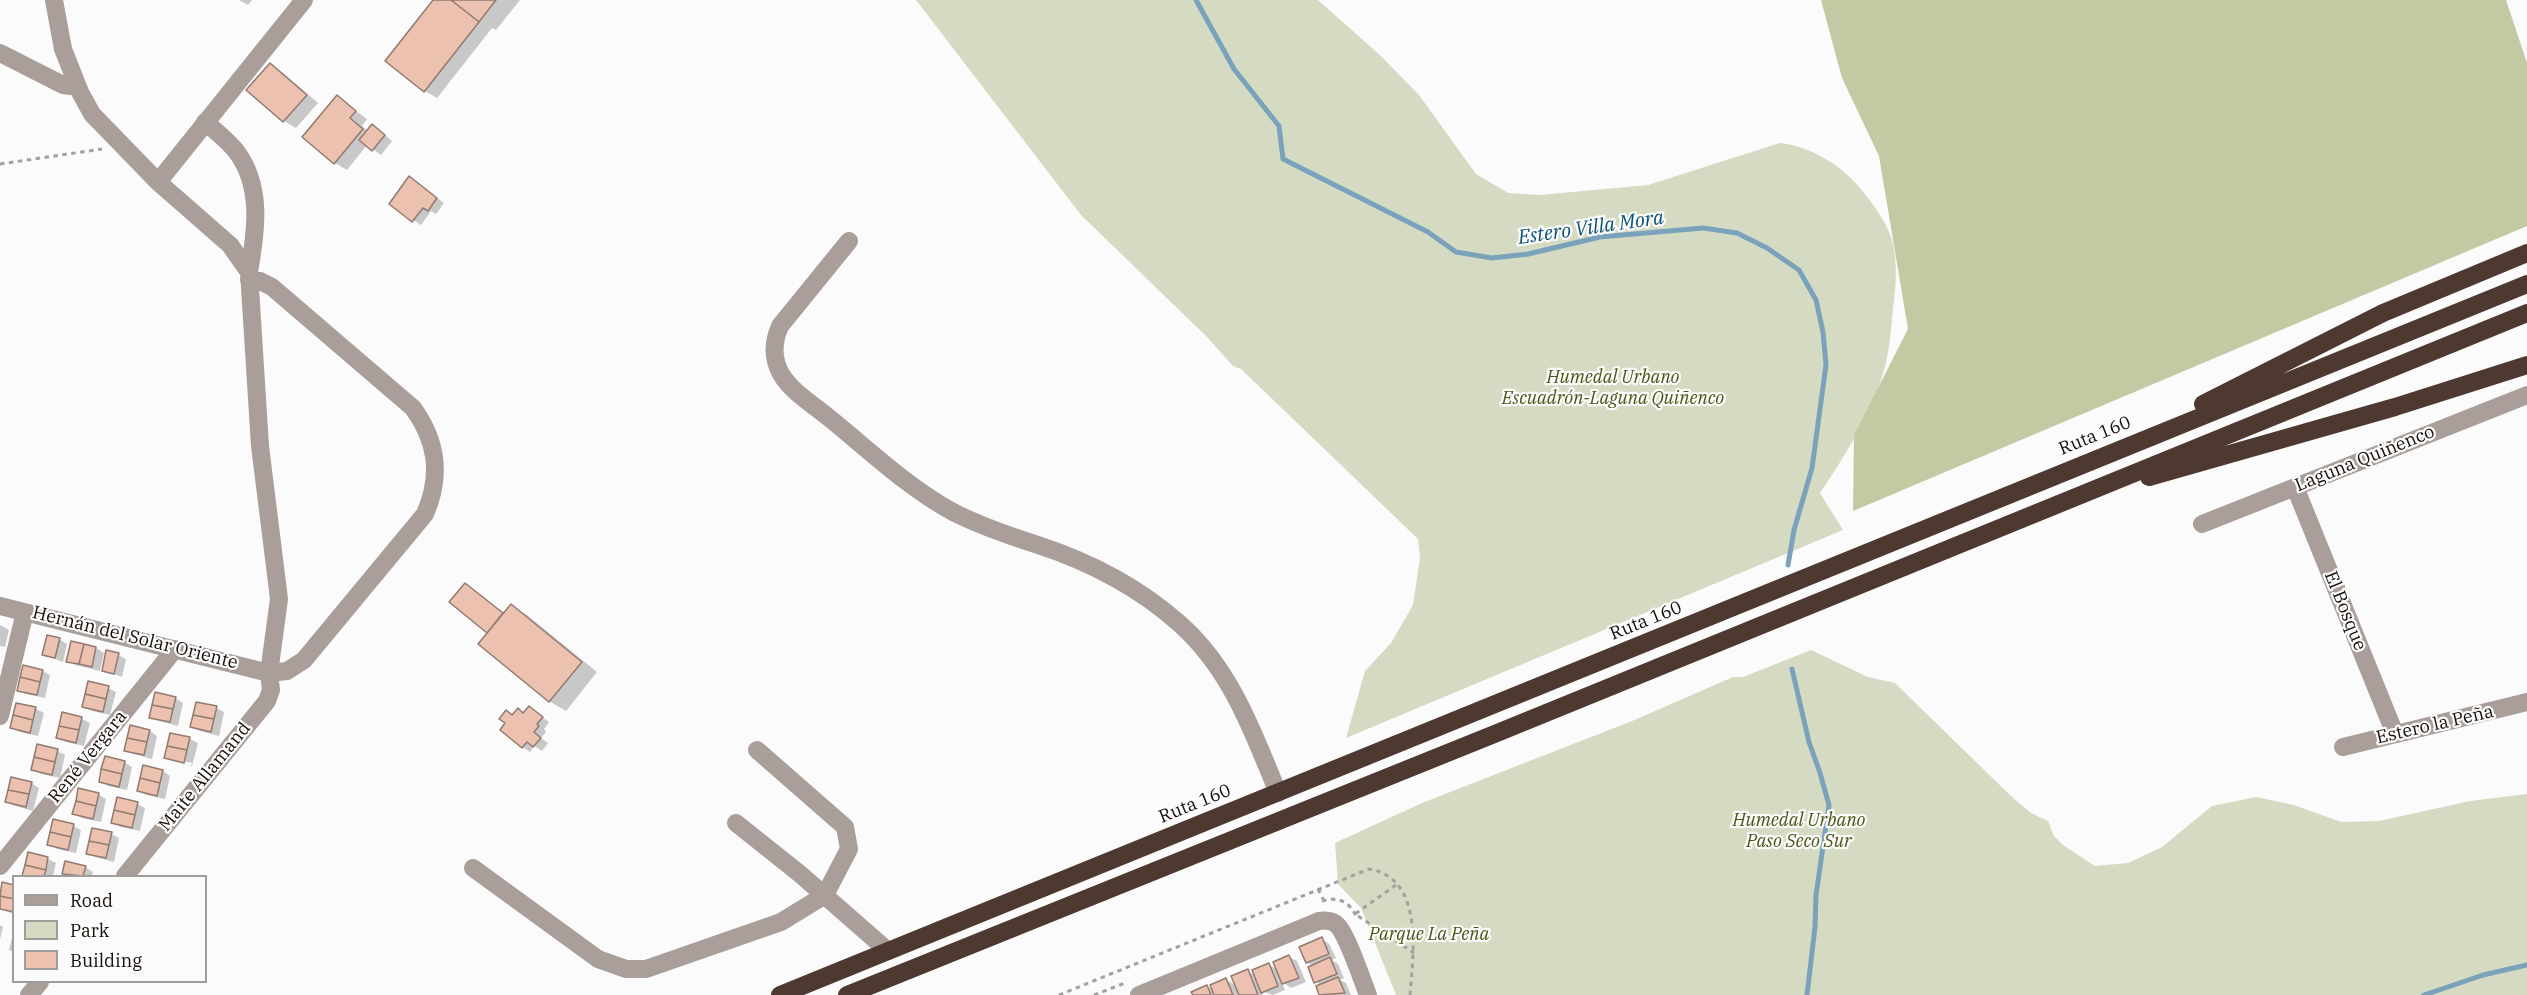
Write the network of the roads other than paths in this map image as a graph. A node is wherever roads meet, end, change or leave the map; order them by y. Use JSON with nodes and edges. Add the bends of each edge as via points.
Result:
{"nodes":[{"id":1,"x":54,"y":0,"type":"edge"},
{"id":2,"x":304,"y":0,"type":"edge"},
{"id":3,"x":0,"y":53,"type":"edge"},
{"id":4,"x":78,"y":87,"type":"junction"},
{"id":5,"x":206,"y":122,"type":"junction"},
{"id":6,"x":158,"y":182,"type":"junction"},
{"id":7,"x":849,"y":241,"type":"dead end"},
{"id":8,"x":2527,"y":253,"type":"edge"},
{"id":9,"x":249,"y":276,"type":"junction"},
{"id":10,"x":2527,"y":284,"type":"edge"},
{"id":11,"x":2527,"y":313,"type":"edge"},
{"id":12,"x":2527,"y":365,"type":"edge"},
{"id":13,"x":2527,"y":394,"type":"edge"},
{"id":14,"x":2118,"y":450,"type":"junction"},
{"id":15,"x":2295,"y":487,"type":"junction"},
{"id":16,"x":2052,"y":505,"type":"junction"},
{"id":17,"x":2202,"y":524,"type":"dead end"},
{"id":18,"x":0,"y":606,"type":"edge"},
{"id":19,"x":25,"y":612,"type":"junction"},
{"id":20,"x":175,"y":649,"type":"junction"},
{"id":21,"x":269,"y":673,"type":"junction"},
{"id":22,"x":2527,"y":702,"type":"edge"},
{"id":23,"x":0,"y":716,"type":"edge"},
{"id":24,"x":2395,"y":734,"type":"junction"},
{"id":25,"x":2343,"y":747,"type":"dead end"},
{"id":26,"x":757,"y":750,"type":"dead end"},
{"id":27,"x":1278,"y":793,"type":"junction"},
{"id":28,"x":736,"y":823,"type":"dead end"},
{"id":29,"x":0,"y":866,"type":"edge"},
{"id":30,"x":473,"y":868,"type":"dead end"},
{"id":31,"x":126,"y":875,"type":"edge"},
{"id":32,"x":825,"y":895,"type":"junction"},
{"id":33,"x":888,"y":951,"type":"junction"},
{"id":34,"x":38,"y":983,"type":"edge"},
{"id":35,"x":29,"y":995,"type":"edge"},
{"id":36,"x":780,"y":995,"type":"edge"},
{"id":37,"x":847,"y":995,"type":"edge"},
{"id":38,"x":1139,"y":995,"type":"edge"},
{"id":39,"x":1368,"y":995,"type":"edge"}],
"edges":[{"from":1,"to":4,"type":"street","via":[[63,49]]},
{"from":2,"to":5,"type":"street"},
{"from":3,"to":4,"type":"street","via":[[63,85]]},
{"from":4,"to":6,"type":"street","via":[[92,114]]},
{"from":5,"to":6,"type":"street"},
{"from":5,"to":9,"type":"street","name":"Maite Allamand","via":[[237,153],[252,183],[255,227]]},
{"from":6,"to":9,"type":"street","via":[[230,245]]},
{"from":7,"to":27,"type":"street","via":[[780,326],[774,354],[784,380],[892,469],[951,511],[998,533],[1095,568],[1141,594],[1182,626],[1229,683]]},
{"from":8,"to":14,"type":"highway","via":[[2383,313]]},
{"from":9,"to":21,"type":"street","name":"Maite Allamand","via":[[260,446],[279,599]]},
{"from":9,"to":21,"type":"street","via":[[272,287],[402,397],[422,420],[436,458],[435,487],[425,514],[304,660],[287,671]]},
{"from":10,"to":14,"type":"highway","name":"Ruta 160"},
{"from":11,"to":16,"type":"highway"},
{"from":12,"to":16,"type":"highway","via":[[2426,398]]},
{"from":13,"to":15,"type":"street","name":"Laguna Quiñenco"},
{"from":14,"to":27,"type":"highway","name":"Ruta 160"},
{"from":15,"to":17,"type":"street","name":"Laguna Quiñenco"},
{"from":15,"to":24,"type":"street","name":"El Bosque"},
{"from":16,"to":37,"type":"highway","via":[[1487,738]]},
{"from":18,"to":19,"type":"street","name":"Hernán del Solar Oriente"},
{"from":19,"to":20,"type":"street","name":"Hernán del Solar Oriente"},
{"from":19,"to":23,"type":"street"},
{"from":20,"to":21,"type":"street","name":"Hernán del Solar Oriente"},
{"from":20,"to":29,"type":"street","name":"René Vergara"},
{"from":21,"to":31,"type":"street","name":"Maite Allamand","via":[[271,690],[267,701]]},
{"from":22,"to":24,"type":"street","name":"Estero la Peña"},
{"from":24,"to":25,"type":"street","name":"Estero la Peña"},
{"from":26,"to":32,"type":"street","via":[[845,827],[849,849]]},
{"from":27,"to":33,"type":"highway","name":"Ruta 160"},
{"from":28,"to":32,"type":"street"},
{"from":30,"to":32,"type":"street","via":[[598,959],[626,969],[646,969],[781,922]]},
{"from":32,"to":33,"type":"street"},
{"from":33,"to":36,"type":"highway","name":"Ruta 160"},
{"from":34,"to":35,"type":"street"},
{"from":38,"to":39,"type":"street","via":[[1319,921],[1334,922],[1342,931]]}]}
